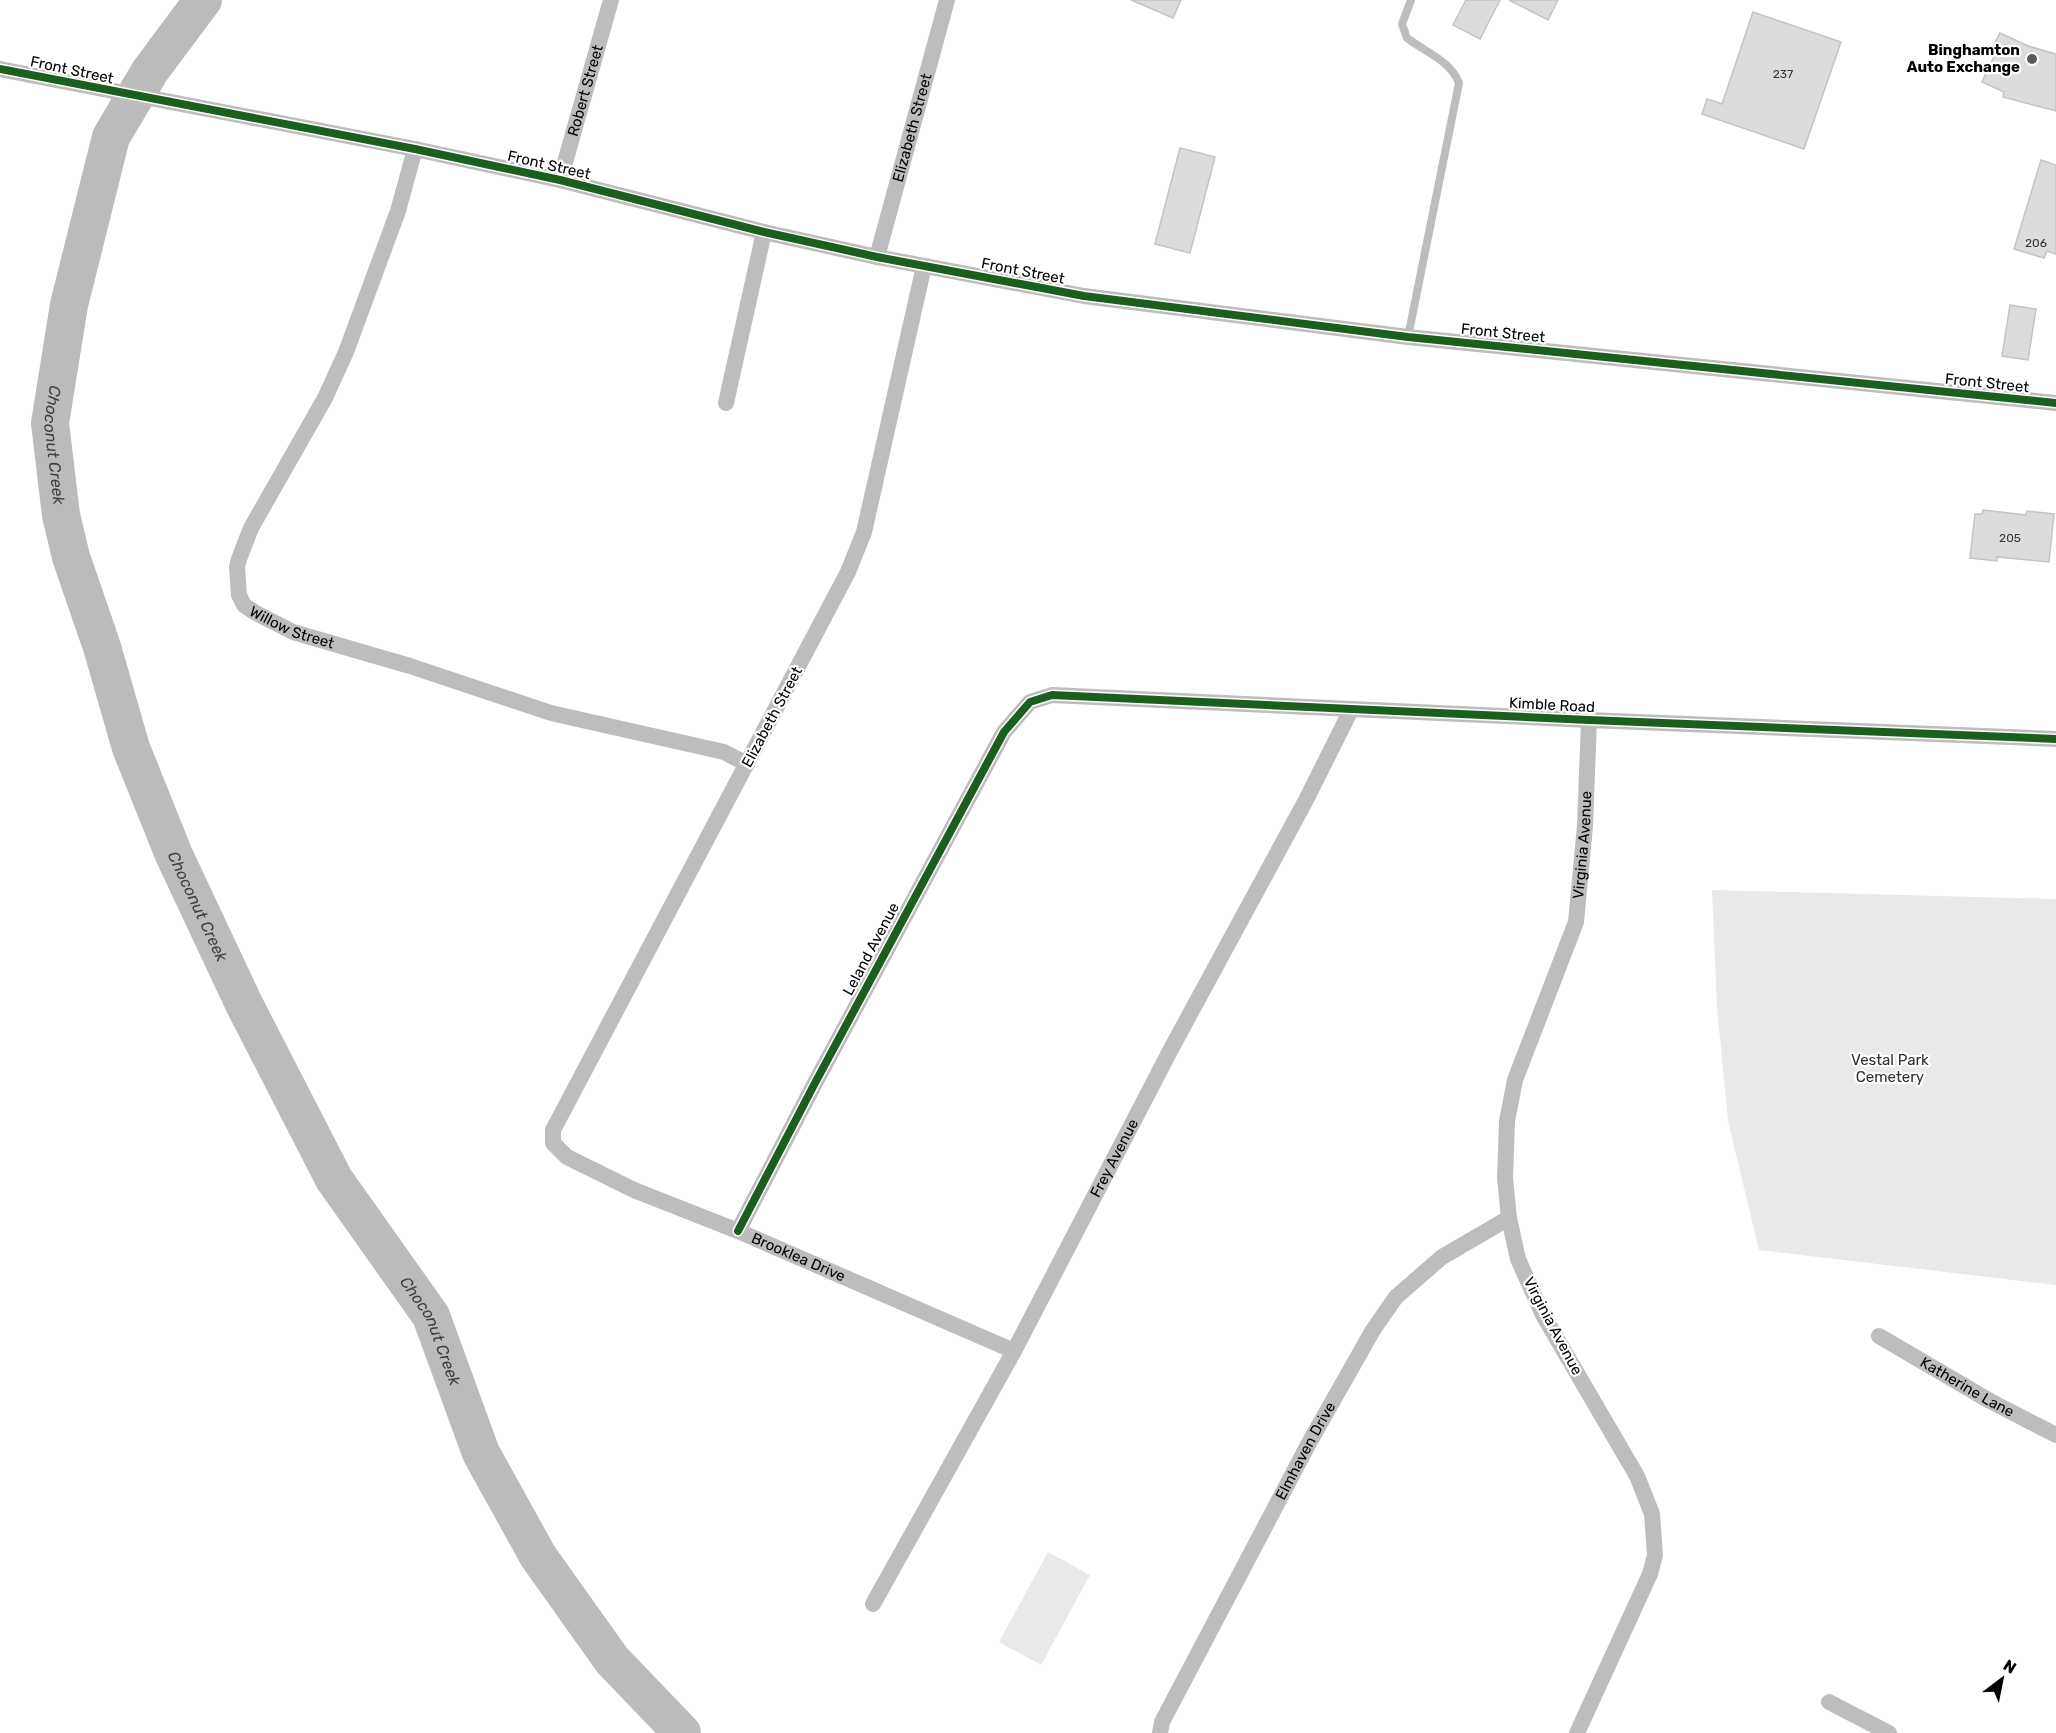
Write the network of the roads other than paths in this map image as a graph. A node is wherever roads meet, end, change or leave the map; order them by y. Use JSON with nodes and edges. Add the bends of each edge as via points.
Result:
{"nodes":[{"id":1,"x":610,"y":0,"type":"edge"},
{"id":2,"x":946,"y":0,"type":"edge"},
{"id":3,"x":1411,"y":0,"type":"edge"},
{"id":4,"x":0,"y":69,"type":"edge"},
{"id":5,"x":415,"y":149,"type":"junction"},
{"id":6,"x":560,"y":180,"type":"junction"},
{"id":7,"x":764,"y":232,"type":"junction"},
{"id":8,"x":877,"y":257,"type":"junction"},
{"id":9,"x":924,"y":266,"type":"junction"},
{"id":10,"x":1408,"y":337,"type":"junction"},
{"id":11,"x":726,"y":403,"type":"dead end"},
{"id":12,"x":2056,"y":403,"type":"edge"},
{"id":13,"x":1047,"y":696,"type":"joint"},
{"id":14,"x":1351,"y":710,"type":"junction"},
{"id":15,"x":1589,"y":720,"type":"junction"},
{"id":16,"x":2056,"y":739,"type":"edge"},
{"id":17,"x":747,"y":764,"type":"junction"},
{"id":18,"x":553,"y":1143,"type":"joint"},
{"id":19,"x":1509,"y":1218,"type":"junction"},
{"id":20,"x":738,"y":1231,"type":"junction"},
{"id":21,"x":1879,"y":1336,"type":"dead end"},
{"id":22,"x":1014,"y":1351,"type":"junction"},
{"id":23,"x":2056,"y":1435,"type":"edge"},
{"id":24,"x":873,"y":1604,"type":"dead end"},
{"id":25,"x":1829,"y":1702,"type":"dead end"},
{"id":26,"x":1160,"y":1733,"type":"edge"},
{"id":27,"x":1577,"y":1733,"type":"edge"},
{"id":28,"x":1889,"y":1733,"type":"edge"}],
"edges":[{"from":1,"to":6,"type":"street","name":"Robert Street"},
{"from":2,"to":8,"type":"street","name":"Elizabeth Street"},
{"from":3,"to":10,"type":"lane","via":[[1402,24],[1407,38],[1443,61],[1459,82]]},
{"from":4,"to":5,"type":"street","name":"Front Street"},
{"from":5,"to":6,"type":"street","name":"Front Street"},
{"from":5,"to":17,"type":"street","name":"Willow Street","via":[[398,211],[346,352],[325,398],[251,528],[238,560],[239,595],[254,612],[293,632],[550,713],[724,752]]},
{"from":6,"to":7,"type":"street","name":"Front Street"},
{"from":7,"to":8,"type":"street","name":"Front Street"},
{"from":7,"to":11,"type":"street"},
{"from":8,"to":9,"type":"street","name":"Front Street"},
{"from":9,"to":10,"type":"street","name":"Front Street","via":[[1084,296]]},
{"from":9,"to":17,"type":"street","name":"Elizabeth Street","via":[[864,532],[848,572]]},
{"from":10,"to":12,"type":"street","name":"Front Street"},
{"from":13,"to":14,"type":"street","name":"Kimble Road"},
{"from":13,"to":20,"type":"street","name":"Leland Avenue","via":[[1030,702],[1004,732]]},
{"from":14,"to":15,"type":"street","name":"Kimble Road"},
{"from":14,"to":22,"type":"street","name":"Frey Avenue"},
{"from":15,"to":16,"type":"street","name":"Kimble Road"},
{"from":15,"to":19,"type":"street","name":"Virginia Avenue","via":[[1576,922],[1515,1080],[1507,1121],[1505,1178]]},
{"from":17,"to":18,"type":"street","name":"Elizabeth Street","via":[[553,1130]]},
{"from":18,"to":20,"type":"street","name":"Brooklea Drive","via":[[567,1157],[634,1190]]},
{"from":19,"to":26,"type":"street","name":"Elmhaven Drive","via":[[1442,1257],[1396,1297],[1373,1330],[1309,1443],[1162,1722]]},
{"from":19,"to":27,"type":"street","name":"Virginia Avenue","via":[[1518,1260],[1543,1315],[1637,1476],[1652,1514],[1655,1555],[1650,1574]]},
{"from":20,"to":22,"type":"street","name":"Brooklea Drive"},
{"from":21,"to":23,"type":"street","name":"Katherine Lane"},
{"from":22,"to":24,"type":"street","name":"Frey Avenue"},
{"from":25,"to":28,"type":"street"}]}
